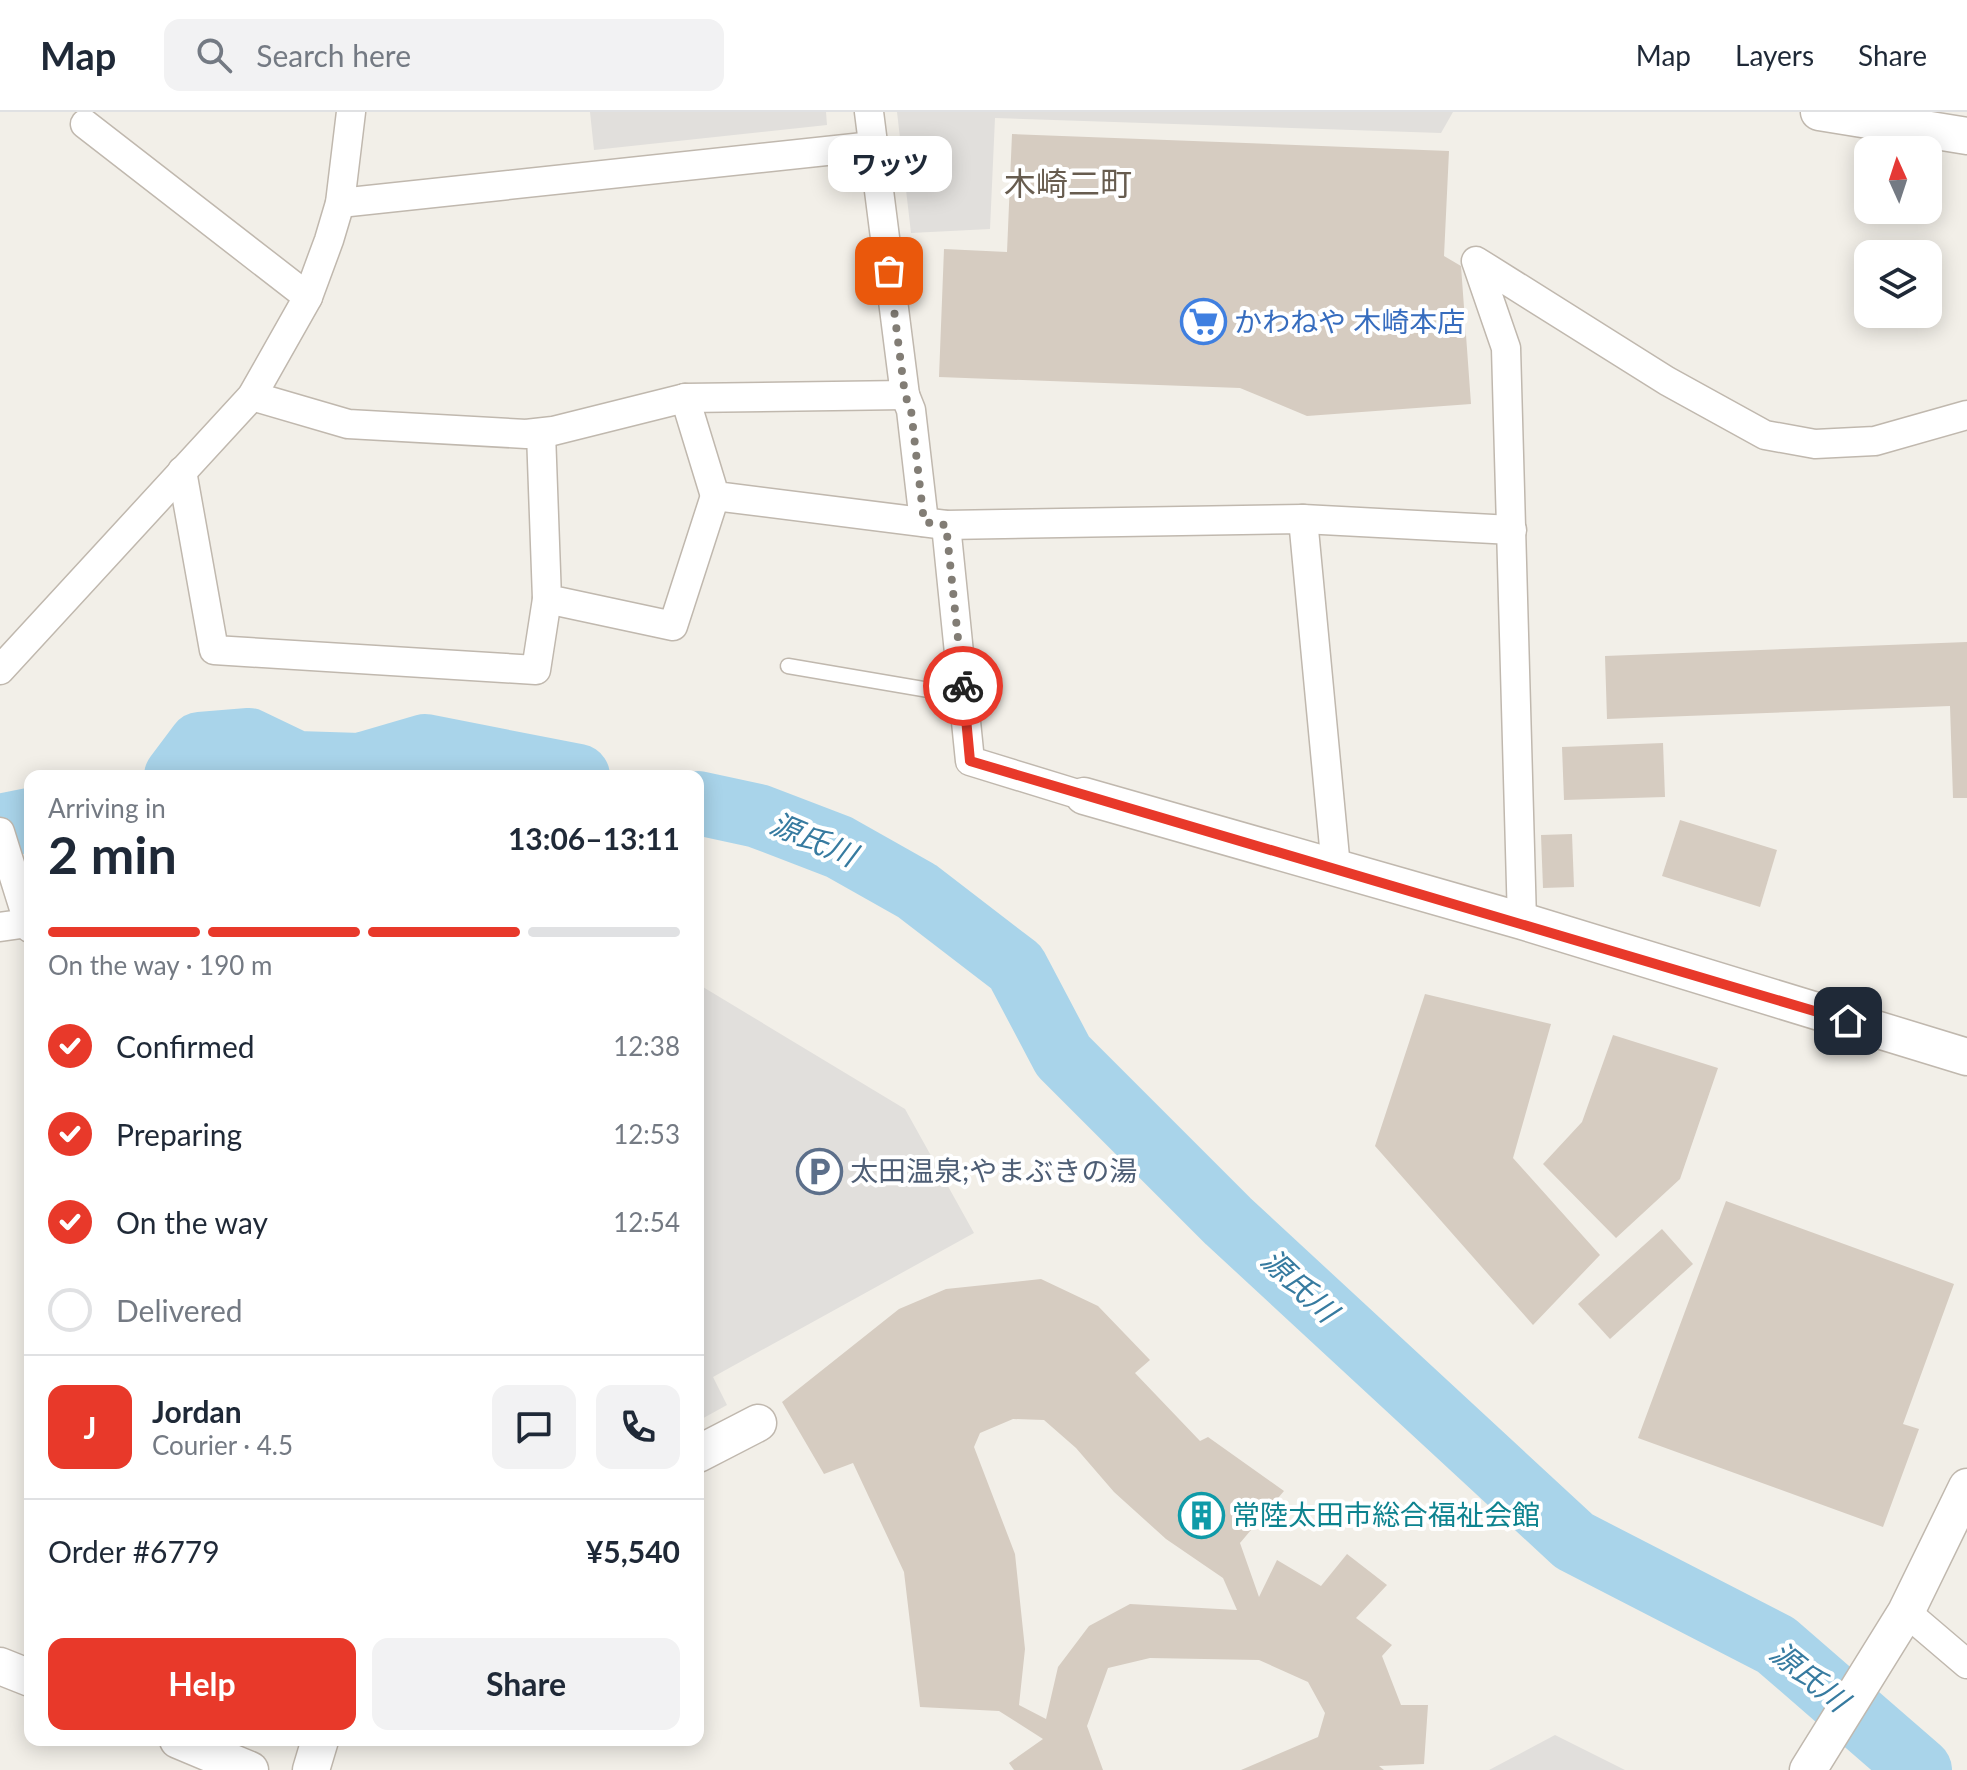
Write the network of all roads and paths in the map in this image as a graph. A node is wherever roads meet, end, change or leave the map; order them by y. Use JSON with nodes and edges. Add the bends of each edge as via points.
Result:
{"nodes":[{"id":1,"x":351,"y":112,"type":"edge"},
{"id":2,"x":869,"y":112,"type":"edge"},
{"id":3,"x":1819,"y":112,"type":"edge"},
{"id":4,"x":85,"y":124,"type":"dead end"},
{"id":5,"x":1967,"y":136,"type":"edge"},
{"id":6,"x":873,"y":146,"type":"junction"},
{"id":7,"x":340,"y":203,"type":"junction"},
{"id":8,"x":308,"y":297,"type":"junction"},
{"id":9,"x":905,"y":395,"type":"junction"},
{"id":10,"x":252,"y":396,"type":"junction"},
{"id":11,"x":685,"y":398,"type":"junction"},
{"id":12,"x":1967,"y":415,"type":"edge"},
{"id":13,"x":541,"y":433,"type":"junction"},
{"id":14,"x":182,"y":471,"type":"junction"},
{"id":15,"x":715,"y":496,"type":"junction"},
{"id":16,"x":1303,"y":519,"type":"junction"},
{"id":17,"x":935,"y":524,"type":"junction"},
{"id":18,"x":1512,"y":530,"type":"junction"},
{"id":19,"x":547,"y":599,"type":"junction"},
{"id":20,"x":788,"y":666,"type":"dead end"},
{"id":21,"x":0,"y":670,"type":"edge"},
{"id":22,"x":964,"y":696,"type":"junction"},
{"id":23,"x":1084,"y":796,"type":"joint"},
{"id":24,"x":0,"y":832,"type":"edge"},
{"id":25,"x":1336,"y":868,"type":"junction"},
{"id":26,"x":24,"y":910,"type":"edge"},
{"id":27,"x":1522,"y":921,"type":"junction"},
{"id":28,"x":24,"y":926,"type":"edge"},
{"id":29,"x":0,"y":927,"type":"edge"},
{"id":30,"x":1967,"y":1057,"type":"edge"},
{"id":31,"x":758,"y":1423,"type":"dead end"},
{"id":32,"x":704,"y":1451,"type":"edge"},
{"id":33,"x":1967,"y":1487,"type":"edge"},
{"id":34,"x":1906,"y":1612,"type":"junction"},
{"id":35,"x":1967,"y":1664,"type":"edge"},
{"id":36,"x":0,"y":1666,"type":"edge"},
{"id":37,"x":24,"y":1676,"type":"edge"},
{"id":38,"x":192,"y":1746,"type":"edge"},
{"id":39,"x":318,"y":1746,"type":"edge"},
{"id":40,"x":250,"y":1770,"type":"edge"},
{"id":41,"x":311,"y":1770,"type":"edge"},
{"id":42,"x":1808,"y":1770,"type":"edge"}],
"edges":[{"from":1,"to":7,"type":"street"},
{"from":2,"to":6,"type":"street"},
{"from":3,"to":5,"type":"street"},
{"from":4,"to":8,"type":"street"},
{"from":6,"to":7,"type":"street"},
{"from":6,"to":9,"type":"street"},
{"from":7,"to":8,"type":"street"},
{"from":8,"to":10,"type":"street"},
{"from":9,"to":11,"type":"street"},
{"from":9,"to":17,"type":"street"},
{"from":10,"to":13,"type":"street","via":[[348,424]]},
{"from":10,"to":14,"type":"street"},
{"from":11,"to":13,"type":"street"},
{"from":11,"to":15,"type":"street"},
{"from":12,"to":18,"type":"street","via":[[1875,441],[1815,444],[1765,435],[1667,381],[1476,261],[1506,348]]},
{"from":13,"to":19,"type":"street"},
{"from":14,"to":19,"type":"street","via":[[214,650],[536,670]]},
{"from":14,"to":21,"type":"street"},
{"from":15,"to":17,"type":"street"},
{"from":15,"to":19,"type":"street","via":[[673,626]]},
{"from":16,"to":17,"type":"street"},
{"from":16,"to":18,"type":"street"},
{"from":16,"to":25,"type":"street"},
{"from":17,"to":22,"type":"street"},
{"from":18,"to":27,"type":"street"},
{"from":20,"to":22,"type":"lane"},
{"from":22,"to":23,"type":"street","via":[[970,761]]},
{"from":23,"to":25,"type":"street"},
{"from":24,"to":26,"type":"street"},
{"from":25,"to":27,"type":"street"},
{"from":27,"to":30,"type":"street"},
{"from":28,"to":29,"type":"street"},
{"from":31,"to":32,"type":"street"},
{"from":33,"to":34,"type":"street"},
{"from":34,"to":35,"type":"street"},
{"from":34,"to":42,"type":"street"},
{"from":36,"to":37,"type":"street"},
{"from":38,"to":40,"type":"street"},
{"from":39,"to":41,"type":"street"}]}
